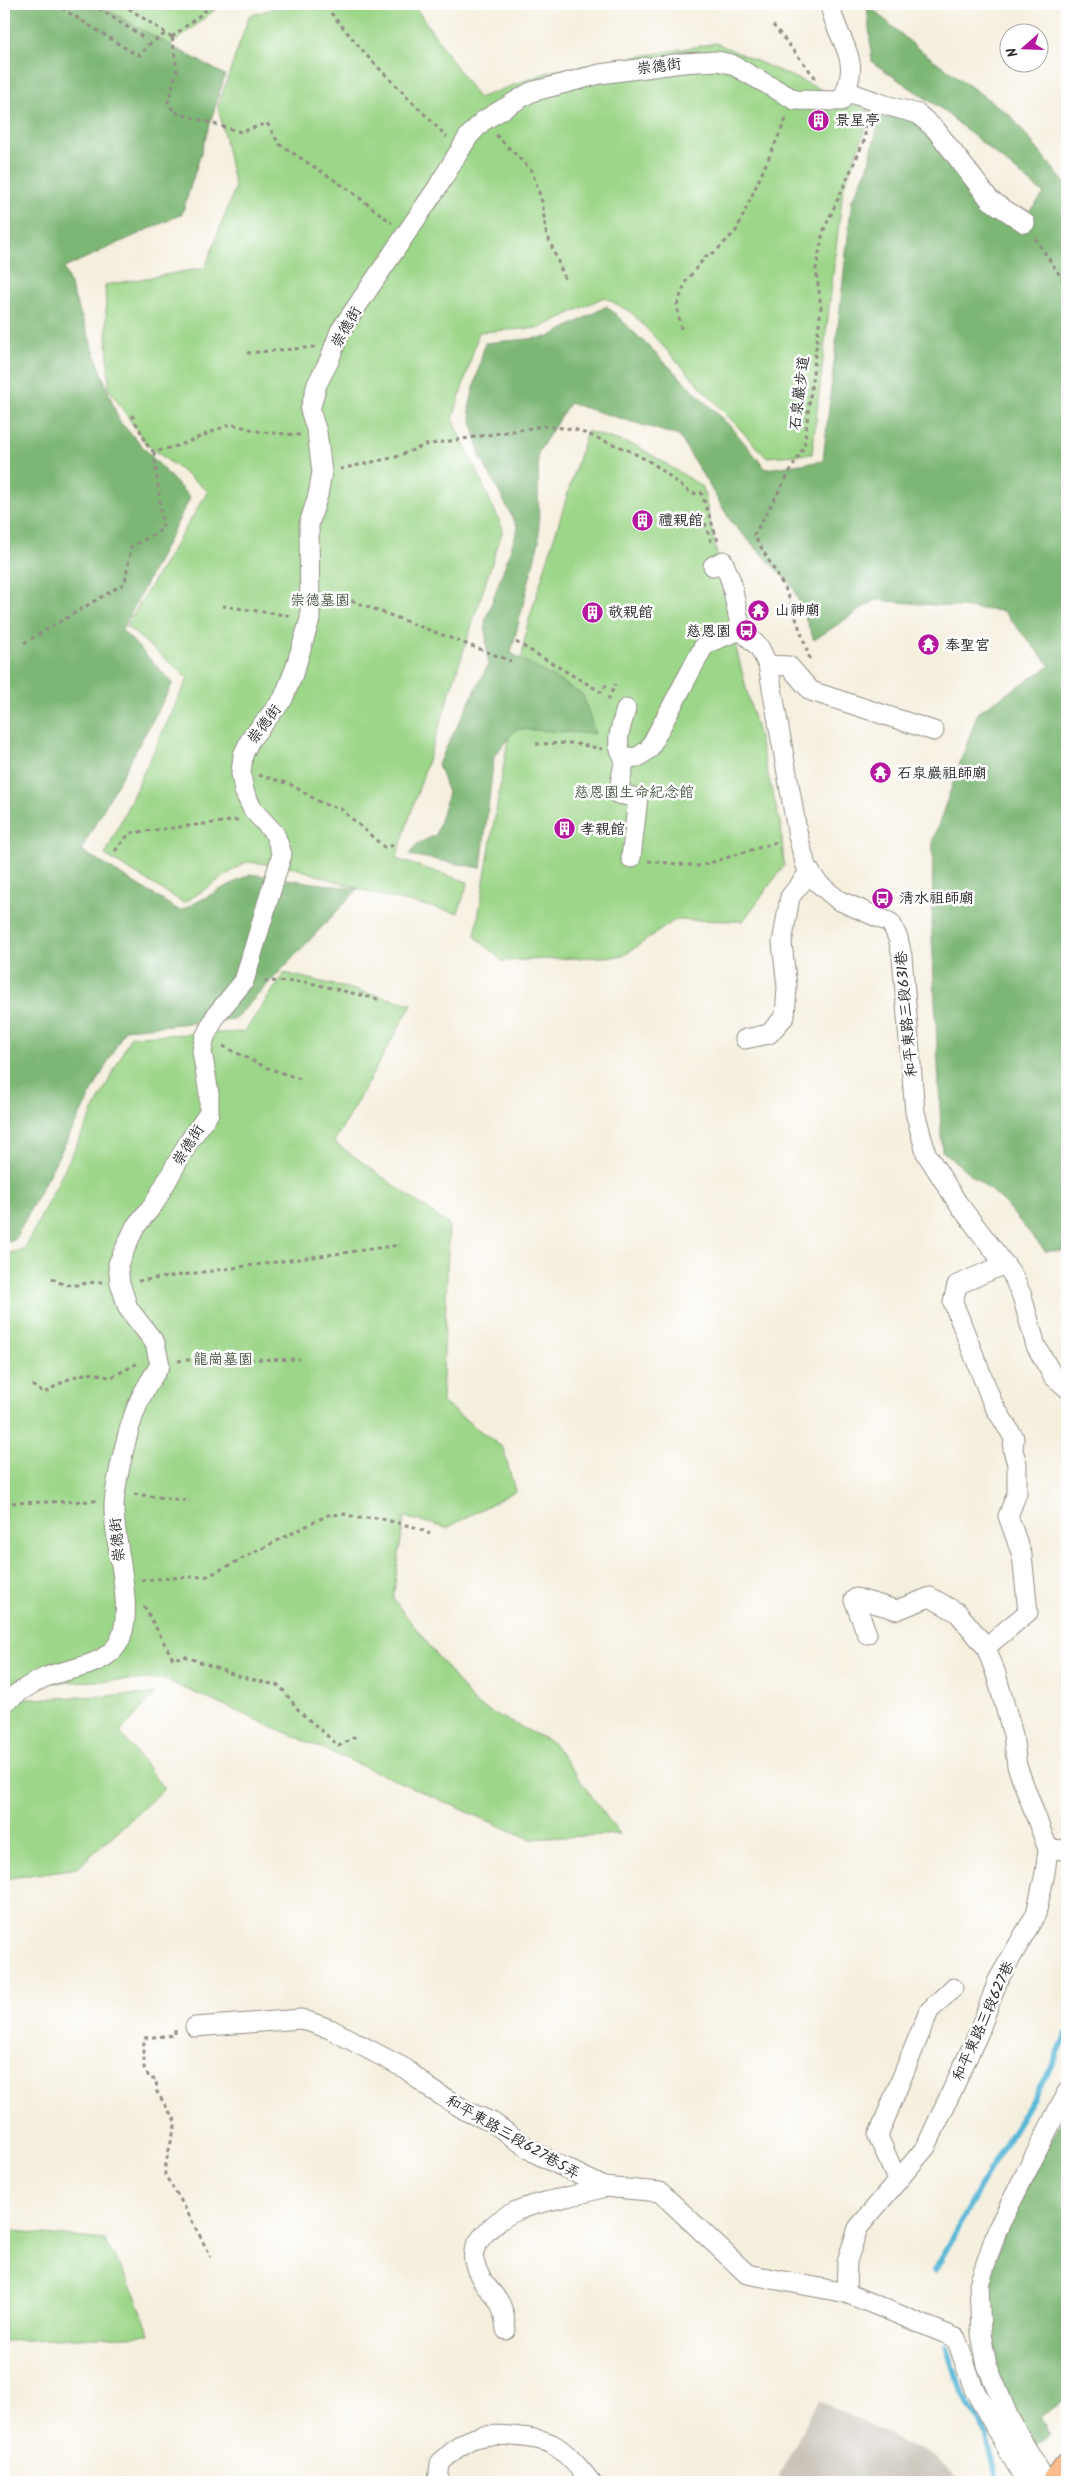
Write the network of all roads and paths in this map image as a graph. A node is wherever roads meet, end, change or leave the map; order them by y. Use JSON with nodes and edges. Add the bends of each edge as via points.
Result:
{"nodes":[{"id":1,"x":54,"y":4,"type":"edge"},
{"id":2,"x":92,"y":4,"type":"edge"},
{"id":3,"x":122,"y":4,"type":"edge"},
{"id":4,"x":214,"y":4,"type":"edge"},
{"id":5,"x":830,"y":4,"type":"edge"},
{"id":6,"x":331,"y":13,"type":"dead end"},
{"id":7,"x":773,"y":25,"type":"dead end"},
{"id":8,"x":166,"y":33,"type":"junction"},
{"id":9,"x":172,"y":36,"type":"junction"},
{"id":10,"x":146,"y":39,"type":"dead end"},
{"id":11,"x":846,"y":88,"type":"junction"},
{"id":12,"x":795,"y":100,"type":"junction"},
{"id":13,"x":483,"y":121,"type":"junction"},
{"id":14,"x":459,"y":150,"type":"junction"},
{"id":15,"x":1024,"y":223,"type":"joint"},
{"id":16,"x":406,"y":234,"type":"junction"},
{"id":17,"x":565,"y":279,"type":"dead end"},
{"id":18,"x":1067,"y":286,"type":"edge"},
{"id":19,"x":681,"y":329,"type":"dead end"},
{"id":20,"x":333,"y":345,"type":"junction"},
{"id":21,"x":246,"y":353,"type":"dead end"},
{"id":22,"x":132,"y":414,"type":"dead end"},
{"id":23,"x":317,"y":432,"type":"junction"},
{"id":24,"x":154,"y":452,"type":"junction"},
{"id":25,"x":340,"y":469,"type":"dead end"},
{"id":26,"x":705,"y":523,"type":"dead end"},
{"id":27,"x":720,"y":547,"type":"dead end"},
{"id":28,"x":713,"y":557,"type":"joint"},
{"id":29,"x":311,"y":585,"type":"junction"},
{"id":30,"x":222,"y":606,"type":"dead end"},
{"id":31,"x":310,"y":618,"type":"junction"},
{"id":32,"x":741,"y":630,"type":"junction"},
{"id":33,"x":516,"y":642,"type":"dead end"},
{"id":34,"x":24,"y":643,"type":"dead end"},
{"id":35,"x":510,"y":661,"type":"dead end"},
{"id":36,"x":768,"y":665,"type":"junction"},
{"id":37,"x":789,"y":666,"type":"junction"},
{"id":38,"x":608,"y":683,"type":"dead end"},
{"id":39,"x":615,"y":684,"type":"dead end"},
{"id":40,"x":609,"y":697,"type":"dead end"},
{"id":41,"x":626,"y":709,"type":"dead end"},
{"id":42,"x":934,"y":731,"type":"dead end"},
{"id":43,"x":536,"y":744,"type":"dead end"},
{"id":44,"x":617,"y":754,"type":"junction"},
{"id":45,"x":241,"y":774,"type":"junction"},
{"id":46,"x":253,"y":810,"type":"junction"},
{"id":47,"x":798,"y":836,"type":"junction"},
{"id":48,"x":396,"y":845,"type":"dead end"},
{"id":49,"x":114,"y":851,"type":"dead end"},
{"id":50,"x":631,"y":858,"type":"joint"},
{"id":51,"x":810,"y":872,"type":"junction"},
{"id":52,"x":244,"y":981,"type":"junction"},
{"id":53,"x":381,"y":1000,"type":"dead end"},
{"id":54,"x":204,"y":1037,"type":"junction"},
{"id":55,"x":745,"y":1039,"type":"dead end"},
{"id":56,"x":302,"y":1080,"type":"dead end"},
{"id":57,"x":400,"y":1245,"type":"dead end"},
{"id":58,"x":1005,"y":1264,"type":"junction"},
{"id":59,"x":52,"y":1278,"type":"dead end"},
{"id":60,"x":98,"y":1282,"type":"dead end"},
{"id":61,"x":120,"y":1283,"type":"junction"},
{"id":62,"x":300,"y":1359,"type":"dead end"},
{"id":63,"x":180,"y":1361,"type":"dead end"},
{"id":64,"x":160,"y":1364,"type":"junction"},
{"id":65,"x":32,"y":1385,"type":"dead end"},
{"id":66,"x":1067,"y":1388,"type":"edge"},
{"id":67,"x":115,"y":1498,"type":"junction"},
{"id":68,"x":190,"y":1501,"type":"dead end"},
{"id":69,"x":4,"y":1503,"type":"edge"},
{"id":70,"x":430,"y":1534,"type":"dead end"},
{"id":71,"x":137,"y":1586,"type":"dead end"},
{"id":72,"x":142,"y":1603,"type":"dead end"},
{"id":73,"x":867,"y":1634,"type":"dead end"},
{"id":74,"x":986,"y":1647,"type":"junction"},
{"id":75,"x":4,"y":1703,"type":"edge"},
{"id":76,"x":358,"y":1735,"type":"dead end"},
{"id":77,"x":1048,"y":1849,"type":"junction"},
{"id":78,"x":1067,"y":1850,"type":"edge"},
{"id":79,"x":953,"y":1988,"type":"dead end"},
{"id":80,"x":195,"y":2027,"type":"joint"},
{"id":81,"x":1067,"y":2092,"type":"edge"},
{"id":82,"x":897,"y":2180,"type":"junction"},
{"id":83,"x":604,"y":2186,"type":"junction"},
{"id":84,"x":211,"y":2257,"type":"dead end"},
{"id":85,"x":846,"y":2293,"type":"junction"},
{"id":86,"x":506,"y":2330,"type":"dead end"},
{"id":87,"x":1067,"y":2465,"type":"edge"},
{"id":88,"x":438,"y":2482,"type":"edge"},
{"id":89,"x":591,"y":2482,"type":"edge"},
{"id":90,"x":1026,"y":2482,"type":"edge"},
{"id":91,"x":1046,"y":2482,"type":"edge"},
{"id":92,"x":1054,"y":2482,"type":"edge"}],
"edges":[{"from":1,"to":8,"type":"path","via":[[130,52],[140,55]]},
{"from":2,"to":10,"type":"path"},
{"from":3,"to":8,"type":"path"},
{"from":4,"to":9,"type":"path"},
{"from":5,"to":11,"type":"street","via":[[832,16],[848,50]]},
{"from":6,"to":14,"type":"path","via":[[368,58]]},
{"from":7,"to":11,"type":"path","via":[[819,82]]},
{"from":8,"to":9,"type":"path"},
{"from":9,"to":16,"type":"path","via":[[177,70],[168,102],[174,112],[241,132],[267,124],[279,144],[348,189]]},
{"from":11,"to":12,"type":"street","name":"崇德街"},
{"from":11,"to":15,"type":"street","name":"崇德街","via":[[918,114],[936,130],[990,200]]},
{"from":11,"to":37,"type":"path","name":"石泉巖步道","via":[[865,126],[865,139],[823,232],[816,269],[821,307],[804,447],[754,536],[787,592],[810,659]]},
{"from":12,"to":13,"type":"street","name":"崇德街","via":[[731,64],[717,61],[683,63],[600,74],[531,92]]},
{"from":12,"to":19,"type":"path","via":[[736,231],[715,252],[706,256],[686,280],[677,305]]},
{"from":13,"to":14,"type":"street","name":"崇德街"},
{"from":13,"to":17,"type":"path","via":[[532,171],[542,202],[546,232]]},
{"from":14,"to":16,"type":"street","name":"崇德街"},
{"from":15,"to":18,"type":"path"},
{"from":16,"to":20,"type":"street","name":"崇德街"},
{"from":20,"to":21,"type":"path"},
{"from":20,"to":23,"type":"street","name":"崇德街","via":[[310,410]]},
{"from":22,"to":24,"type":"path"},
{"from":23,"to":24,"type":"path","via":[[302,436],[231,424]]},
{"from":23,"to":29,"type":"street","name":"崇德街","via":[[322,472],[309,524]]},
{"from":24,"to":34,"type":"path","via":[[163,528],[132,547],[125,583]]},
{"from":25,"to":27,"type":"path","via":[[396,457],[426,445],[543,426],[574,429],[654,464],[692,494],[701,492]]},
{"from":26,"to":28,"type":"path"},
{"from":28,"to":32,"type":"street","via":[[722,561],[731,581]]},
{"from":29,"to":31,"type":"street","name":"崇德街"},
{"from":29,"to":35,"type":"path"},
{"from":30,"to":31,"type":"path"},
{"from":31,"to":45,"type":"street","name":"崇德街","via":[[283,699],[250,740],[243,755]]},
{"from":32,"to":36,"type":"street","name":"和平東路三段631巷","via":[[759,647]]},
{"from":32,"to":44,"type":"street","via":[[705,644],[648,749],[638,757]]},
{"from":33,"to":38,"type":"path","via":[[601,692]]},
{"from":36,"to":37,"type":"street"},
{"from":36,"to":47,"type":"street","name":"和平東路三段631巷"},
{"from":37,"to":42,"type":"street","via":[[811,691]]},
{"from":39,"to":40,"type":"path"},
{"from":41,"to":44,"type":"street"},
{"from":43,"to":44,"type":"path","via":[[573,743]]},
{"from":44,"to":50,"type":"street","via":[[618,794],[638,798]]},
{"from":45,"to":46,"type":"street","name":"崇德街"},
{"from":45,"to":48,"type":"path","via":[[253,773],[290,784],[323,804],[341,809],[384,847]]},
{"from":46,"to":49,"type":"path","via":[[240,820],[130,833]]},
{"from":46,"to":52,"type":"street","name":"崇德街","via":[[275,834],[282,854]]},
{"from":47,"to":50,"type":"path","via":[[700,866]]},
{"from":47,"to":51,"type":"street","name":"和平東路三段631巷"},
{"from":51,"to":55,"type":"street","via":[[790,897],[782,943],[787,987],[785,1016],[769,1034]]},
{"from":51,"to":58,"type":"street","name":"和平東路三段631巷","via":[[838,900],[891,923],[902,956],[915,1112],[926,1153],[957,1202]]},
{"from":52,"to":53,"type":"path","via":[[306,982]]},
{"from":52,"to":54,"type":"street","name":"崇德街","via":[[216,1015]]},
{"from":54,"to":56,"type":"path","via":[[265,1067]]},
{"from":54,"to":61,"type":"street","name":"崇德街","via":[[202,1051],[209,1113],[154,1204],[134,1227],[118,1264]]},
{"from":57,"to":61,"type":"path"},
{"from":58,"to":66,"type":"street","name":"和平東路三段631巷","via":[[1022,1296],[1036,1346],[1053,1376]]},
{"from":58,"to":74,"type":"street","via":[[957,1285],[953,1302],[993,1404],[1014,1438],[1017,1464],[1017,1493],[1008,1516],[1022,1555],[1028,1612]]},
{"from":59,"to":60,"type":"path","via":[[73,1287]]},
{"from":61,"to":64,"type":"street","name":"崇德街","via":[[128,1308],[155,1343]]},
{"from":62,"to":63,"type":"path"},
{"from":64,"to":65,"type":"path","via":[[138,1362],[110,1378],[100,1373],[74,1376],[44,1393]]},
{"from":64,"to":67,"type":"street","name":"崇德街","via":[[138,1403]]},
{"from":67,"to":68,"type":"path"},
{"from":67,"to":69,"type":"path"},
{"from":67,"to":75,"type":"street","name":"崇德街","via":[[115,1537],[127,1610],[124,1631],[113,1651],[28,1685]]},
{"from":70,"to":71,"type":"path","via":[[378,1518],[345,1514],[328,1516],[208,1576],[138,1580]]},
{"from":72,"to":76,"type":"path","via":[[173,1659],[184,1656],[238,1676],[280,1686],[300,1712],[339,1746]]},
{"from":73,"to":74,"type":"street","name":"和平東路三段627巷","via":[[856,1598],[897,1610],[930,1597],[958,1613]]},
{"from":74,"to":77,"type":"street","name":"和平東路三段627巷","via":[[1012,1735],[1017,1766]]},
{"from":77,"to":78,"type":"street"},
{"from":77,"to":82,"type":"street","name":"和平東路三段627巷","via":[[1036,1914],[998,1980],[979,2032],[926,2147]]},
{"from":79,"to":82,"type":"street","via":[[929,2011],[878,2136]]},
{"from":80,"to":83,"type":"street","name":"和平東路三段627巷5弄","via":[[302,2019],[330,2029],[406,2069],[429,2088],[468,2112],[492,2122],[535,2153]]},
{"from":80,"to":84,"type":"path","via":[[175,2029],[176,2035],[144,2038],[144,2068],[150,2079],[156,2079],[157,2092],[176,2122],[165,2166],[166,2176]]},
{"from":81,"to":91,"type":"street","via":[[997,2230],[979,2284],[981,2334],[988,2365],[1009,2418]]},
{"from":82,"to":85,"type":"street","name":"和平東路三段627巷","via":[[858,2228],[847,2261]]},
{"from":83,"to":85,"type":"street","name":"和平東路三段627巷5弄","via":[[660,2192],[747,2274]]},
{"from":83,"to":86,"type":"street","via":[[581,2195],[522,2208],[493,2224],[474,2248],[474,2261],[483,2284],[505,2315]]},
{"from":85,"to":90,"type":"street","via":[[956,2338],[974,2389]]},
{"from":87,"to":92,"type":"main road"},
{"from":88,"to":89,"type":"street","via":[[440,2463],[457,2448],[478,2437],[515,2437],[553,2444]]}]}
